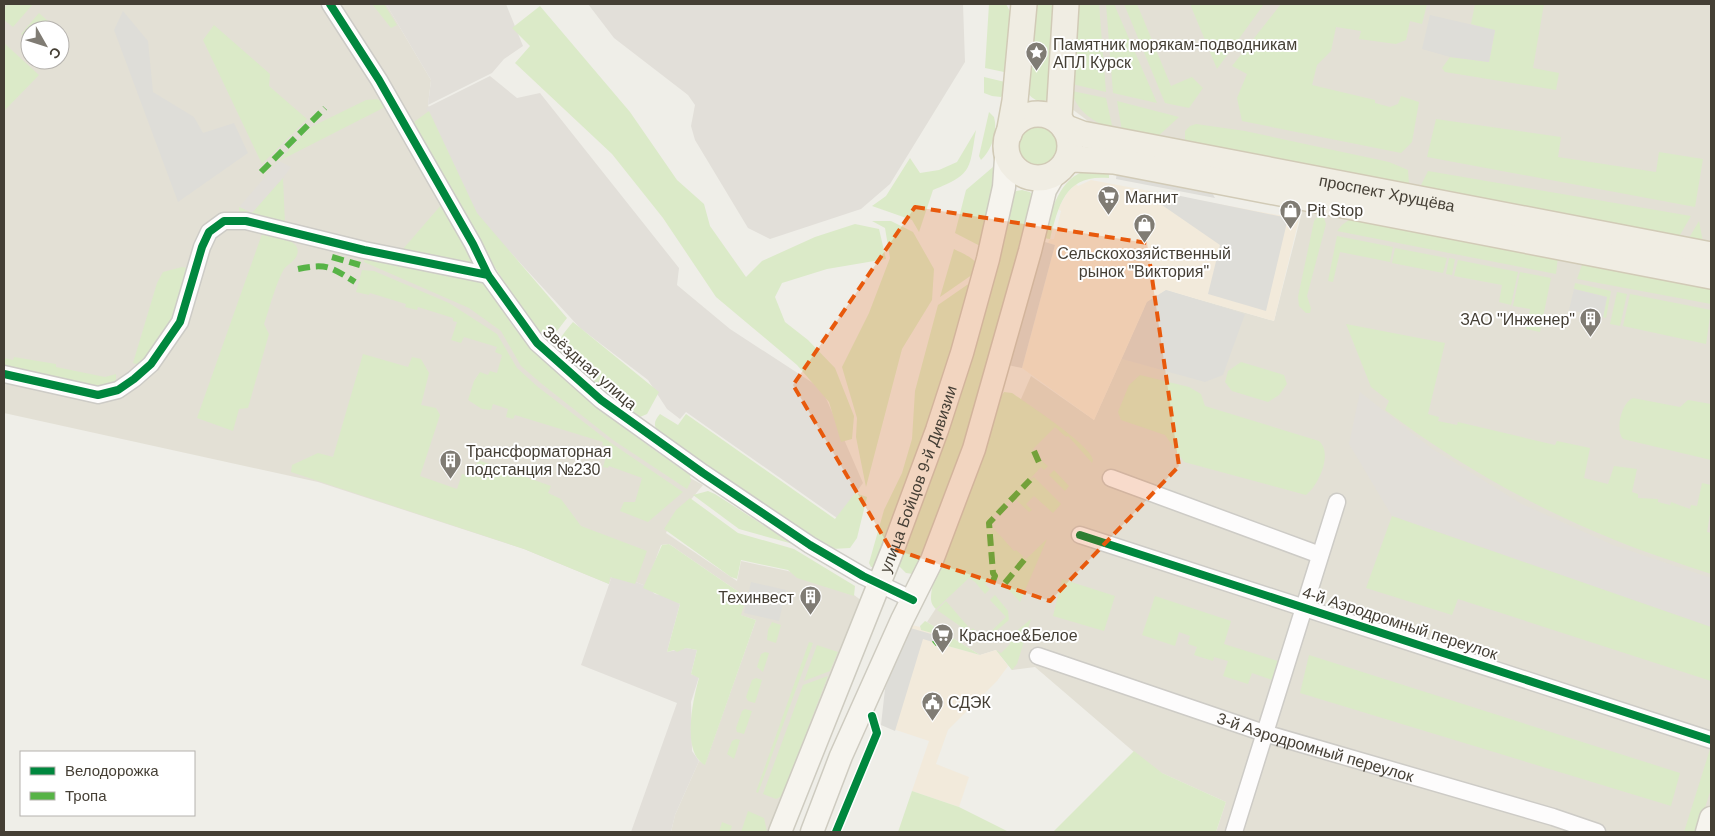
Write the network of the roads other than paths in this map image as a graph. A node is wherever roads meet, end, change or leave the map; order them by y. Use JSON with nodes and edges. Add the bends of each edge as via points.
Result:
{"nodes":[{"id":1,"x":330,"y":4,"type":"edge"},
{"id":2,"x":1024,"y":4,"type":"edge"},
{"id":3,"x":1066,"y":4,"type":"edge"},
{"id":4,"x":1064,"y":127,"type":"junction"},
{"id":5,"x":1008,"y":139,"type":"junction"},
{"id":6,"x":1060,"y":168,"type":"junction"},
{"id":7,"x":1711,"y":256,"type":"edge"},
{"id":8,"x":488,"y":275,"type":"junction"},
{"id":9,"x":1711,"y":276,"type":"edge"},
{"id":10,"x":4,"y":374,"type":"edge"},
{"id":11,"x":1112,"y":478,"type":"dead end"},
{"id":12,"x":1338,"y":502,"type":"dead end"},
{"id":13,"x":1080,"y":535,"type":"dead end"},
{"id":14,"x":1320,"y":555,"type":"junction"},
{"id":15,"x":880,"y":584,"type":"junction"},
{"id":16,"x":913,"y":600,"type":"junction"},
{"id":17,"x":1306,"y":606,"type":"junction"},
{"id":18,"x":1038,"y":656,"type":"dead end"},
{"id":19,"x":1264,"y":732,"type":"junction"},
{"id":20,"x":1711,"y":740,"type":"edge"},
{"id":21,"x":1711,"y":818,"type":"edge"},
{"id":22,"x":780,"y":832,"type":"edge"},
{"id":23,"x":812,"y":832,"type":"edge"},
{"id":24,"x":1234,"y":832,"type":"edge"},
{"id":25,"x":1596,"y":832,"type":"edge"},
{"id":26,"x":1707,"y":832,"type":"edge"}],
"edges":[{"from":1,"to":8,"type":"street","name":"Звёздная улица","via":[[379,80]]},
{"from":2,"to":5,"type":"main road","name":"улица Бойцов 9-й Дивизии"},
{"from":3,"to":4,"type":"main road","via":[[1059,117]]},
{"from":4,"to":5,"type":"main road","via":[[1051,117],[1036,115],[1020,120]]},
{"from":4,"to":6,"type":"main road","via":[[1070,144]]},
{"from":4,"to":7,"type":"main road","name":"проспект Хрущёва","via":[[1082,134]]},
{"from":5,"to":6,"type":"main road","via":[[1008,155],[1019,172],[1038,178]]},
{"from":5,"to":15,"type":"main road","name":"улица Бойцов 9-й Дивизии","via":[[1002,196],[962,353]]},
{"from":6,"to":9,"type":"main road","name":"проспект Хрущёва","via":[[1073,159],[1114,161]]},
{"from":6,"to":16,"type":"main road","via":[[1045,190],[974,449],[932,560]]},
{"from":8,"to":10,"type":"street","via":[[364,250],[246,221],[224,221],[210,232],[202,247],[180,322],[151,364],[134,379],[118,390],[98,395]]},
{"from":8,"to":15,"type":"street","name":"Звёздная улица","via":[[537,344],[600,400],[810,545]]},
{"from":11,"to":14,"type":"street"},
{"from":12,"to":14,"type":"street"},
{"from":13,"to":17,"type":"street","name":"4-й Аэродромный переулок"},
{"from":14,"to":17,"type":"street"},
{"from":15,"to":16,"type":"street","name":"Звёздная улица"},
{"from":15,"to":22,"type":"main road","name":"улица Бойцов 9-й Дивизии"},
{"from":16,"to":23,"type":"main road","via":[[841,756]]},
{"from":17,"to":19,"type":"street"},
{"from":17,"to":20,"type":"street","name":"4-й Аэродромный переулок"},
{"from":18,"to":19,"type":"street","name":"3-й Аэродромный переулок"},
{"from":19,"to":24,"type":"street"},
{"from":19,"to":25,"type":"street","name":"3-й Аэродромный переулок"},
{"from":21,"to":26,"type":"main road"}]}
